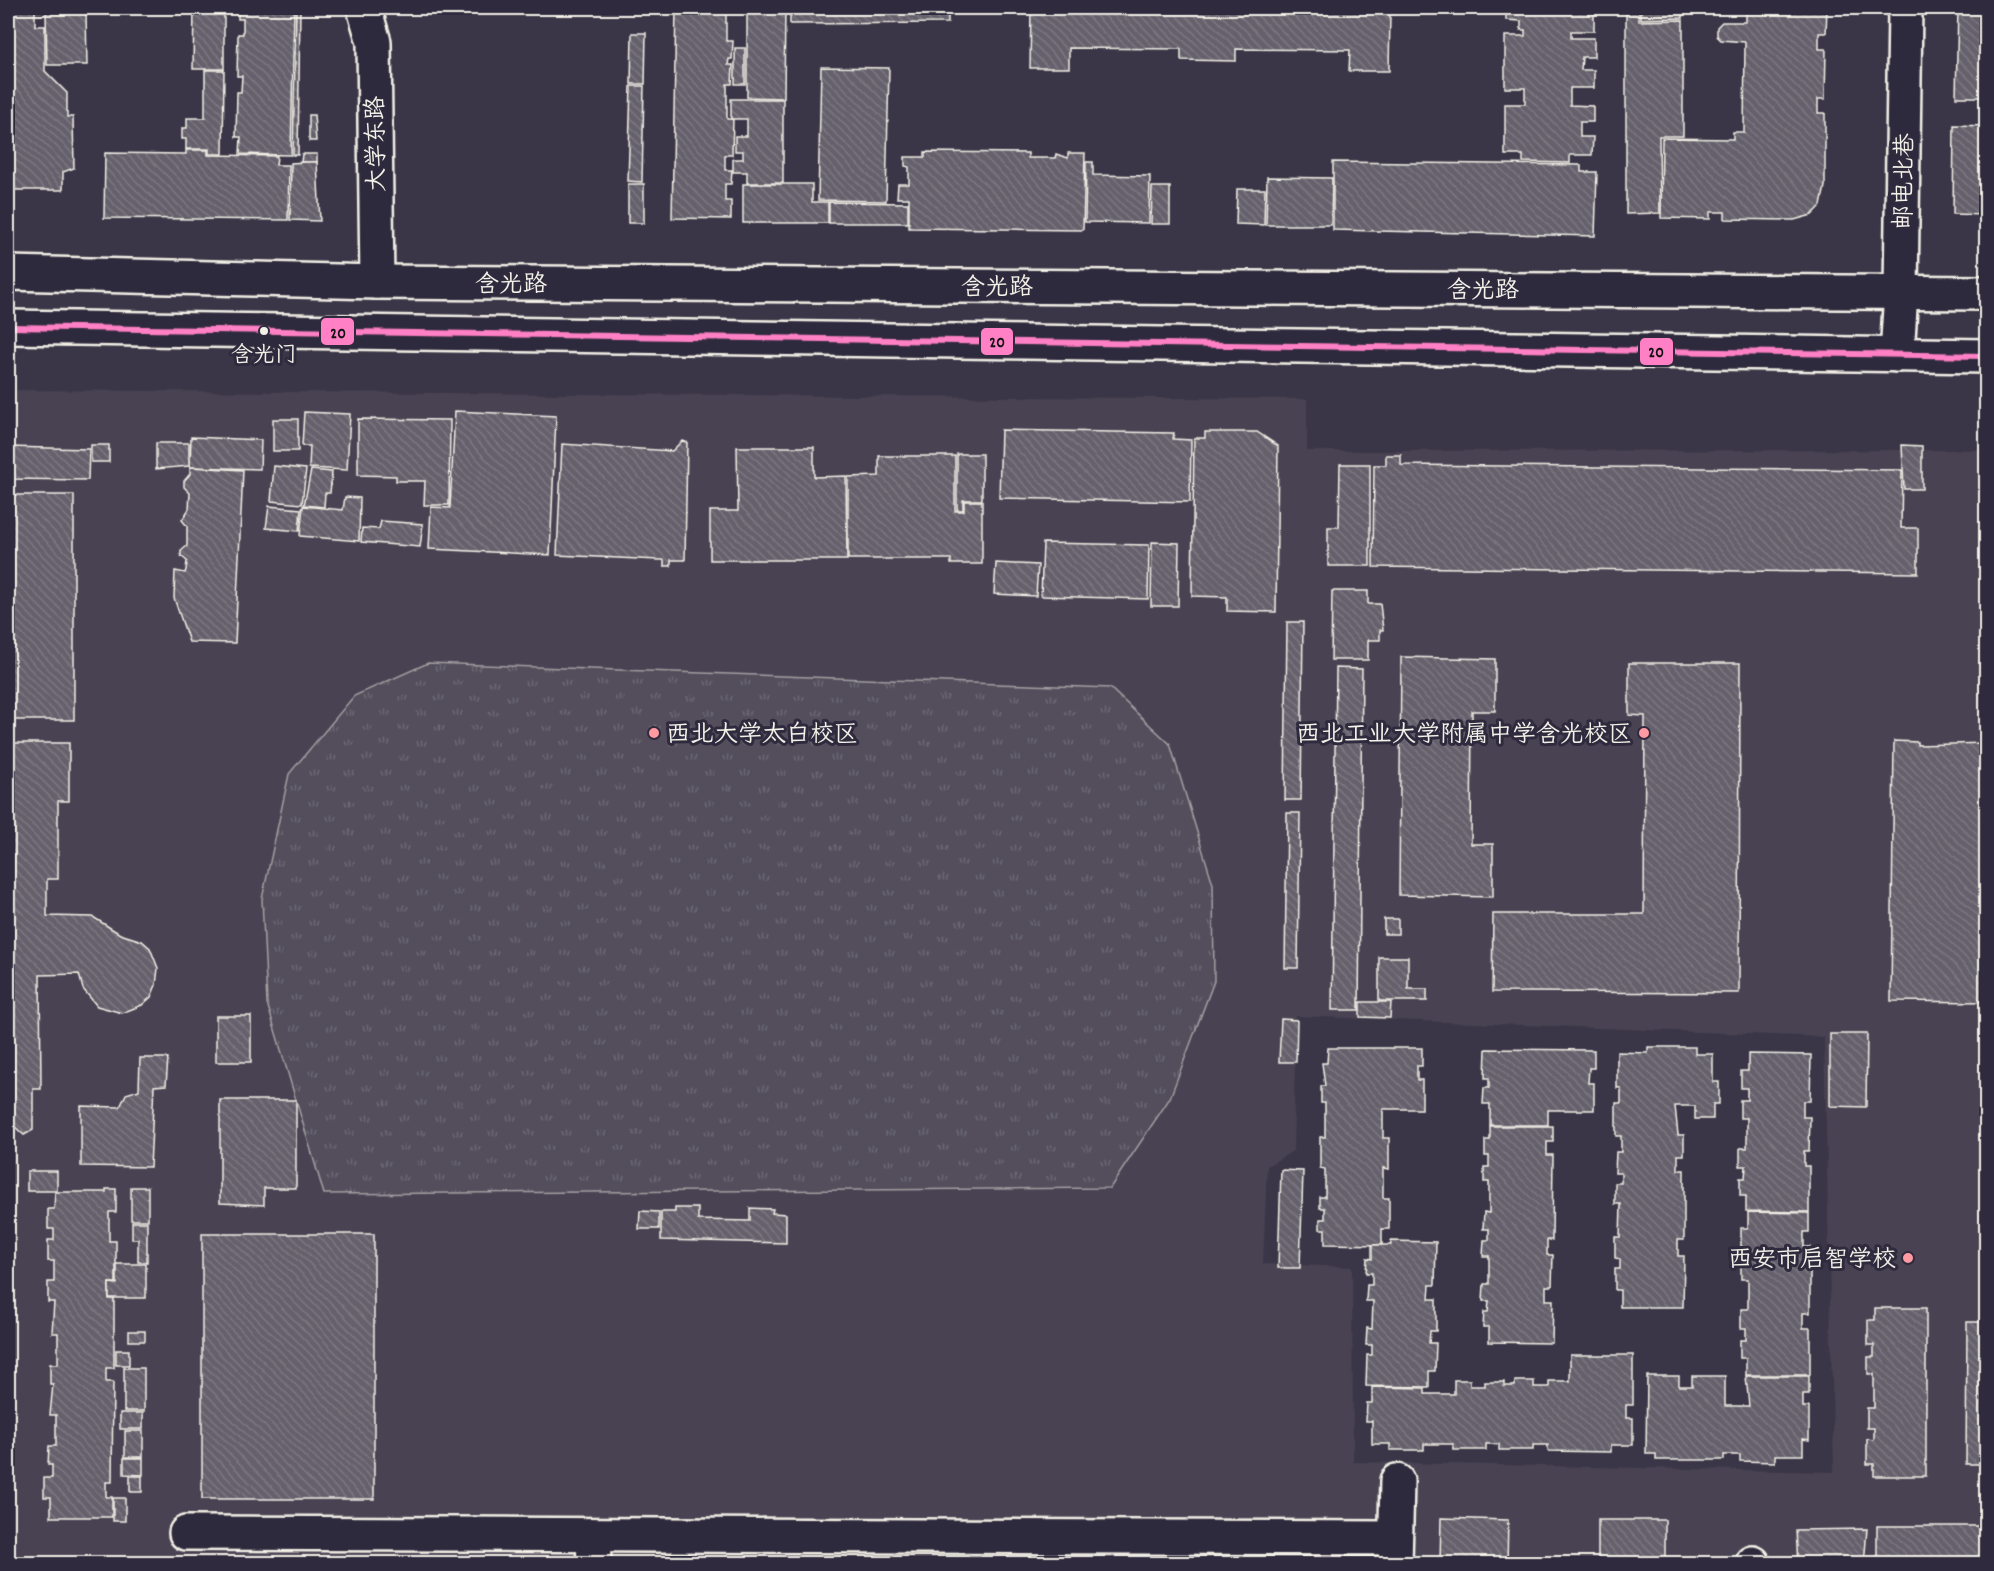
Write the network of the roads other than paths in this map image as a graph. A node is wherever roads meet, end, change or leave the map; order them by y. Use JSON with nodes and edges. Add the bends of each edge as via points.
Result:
{"nodes":[{"id":1,"x":364,"y":8,"type":"edge"},
{"id":2,"x":1905,"y":8,"type":"edge"},
{"id":3,"x":8,"y":273,"type":"edge"},
{"id":4,"x":376,"y":282,"type":"junction"},
{"id":5,"x":1901,"y":292,"type":"junction"},
{"id":6,"x":1986,"y":293,"type":"edge"},
{"id":7,"x":8,"y":327,"type":"edge"},
{"id":8,"x":1897,"y":355,"type":"junction"},
{"id":9,"x":1986,"y":356,"type":"edge"},
{"id":10,"x":1397,"y":1481,"type":"dead end"},
{"id":11,"x":186,"y":1533,"type":"dead end"},
{"id":12,"x":593,"y":1549,"type":"edge"},
{"id":13,"x":1395,"y":1551,"type":"edge"}],
"edges":[{"from":1,"to":4,"type":"main road","name":"大学东路","via":[[374,42]]},
{"from":2,"to":5,"type":"main road","name":"邮电北巷"},
{"from":3,"to":4,"type":"main road","name":"含光路"},
{"from":4,"to":5,"type":"main road","name":"含光路"},
{"from":5,"to":6,"type":"main road","name":"含光路"},
{"from":5,"to":8,"type":"main road","name":"邮电北巷"},
{"from":7,"to":8,"type":"main road"},
{"from":8,"to":9,"type":"main road"},
{"from":10,"to":13,"type":"main road"},
{"from":11,"to":12,"type":"main road"},
{"from":12,"to":13,"type":"main road"}]}
